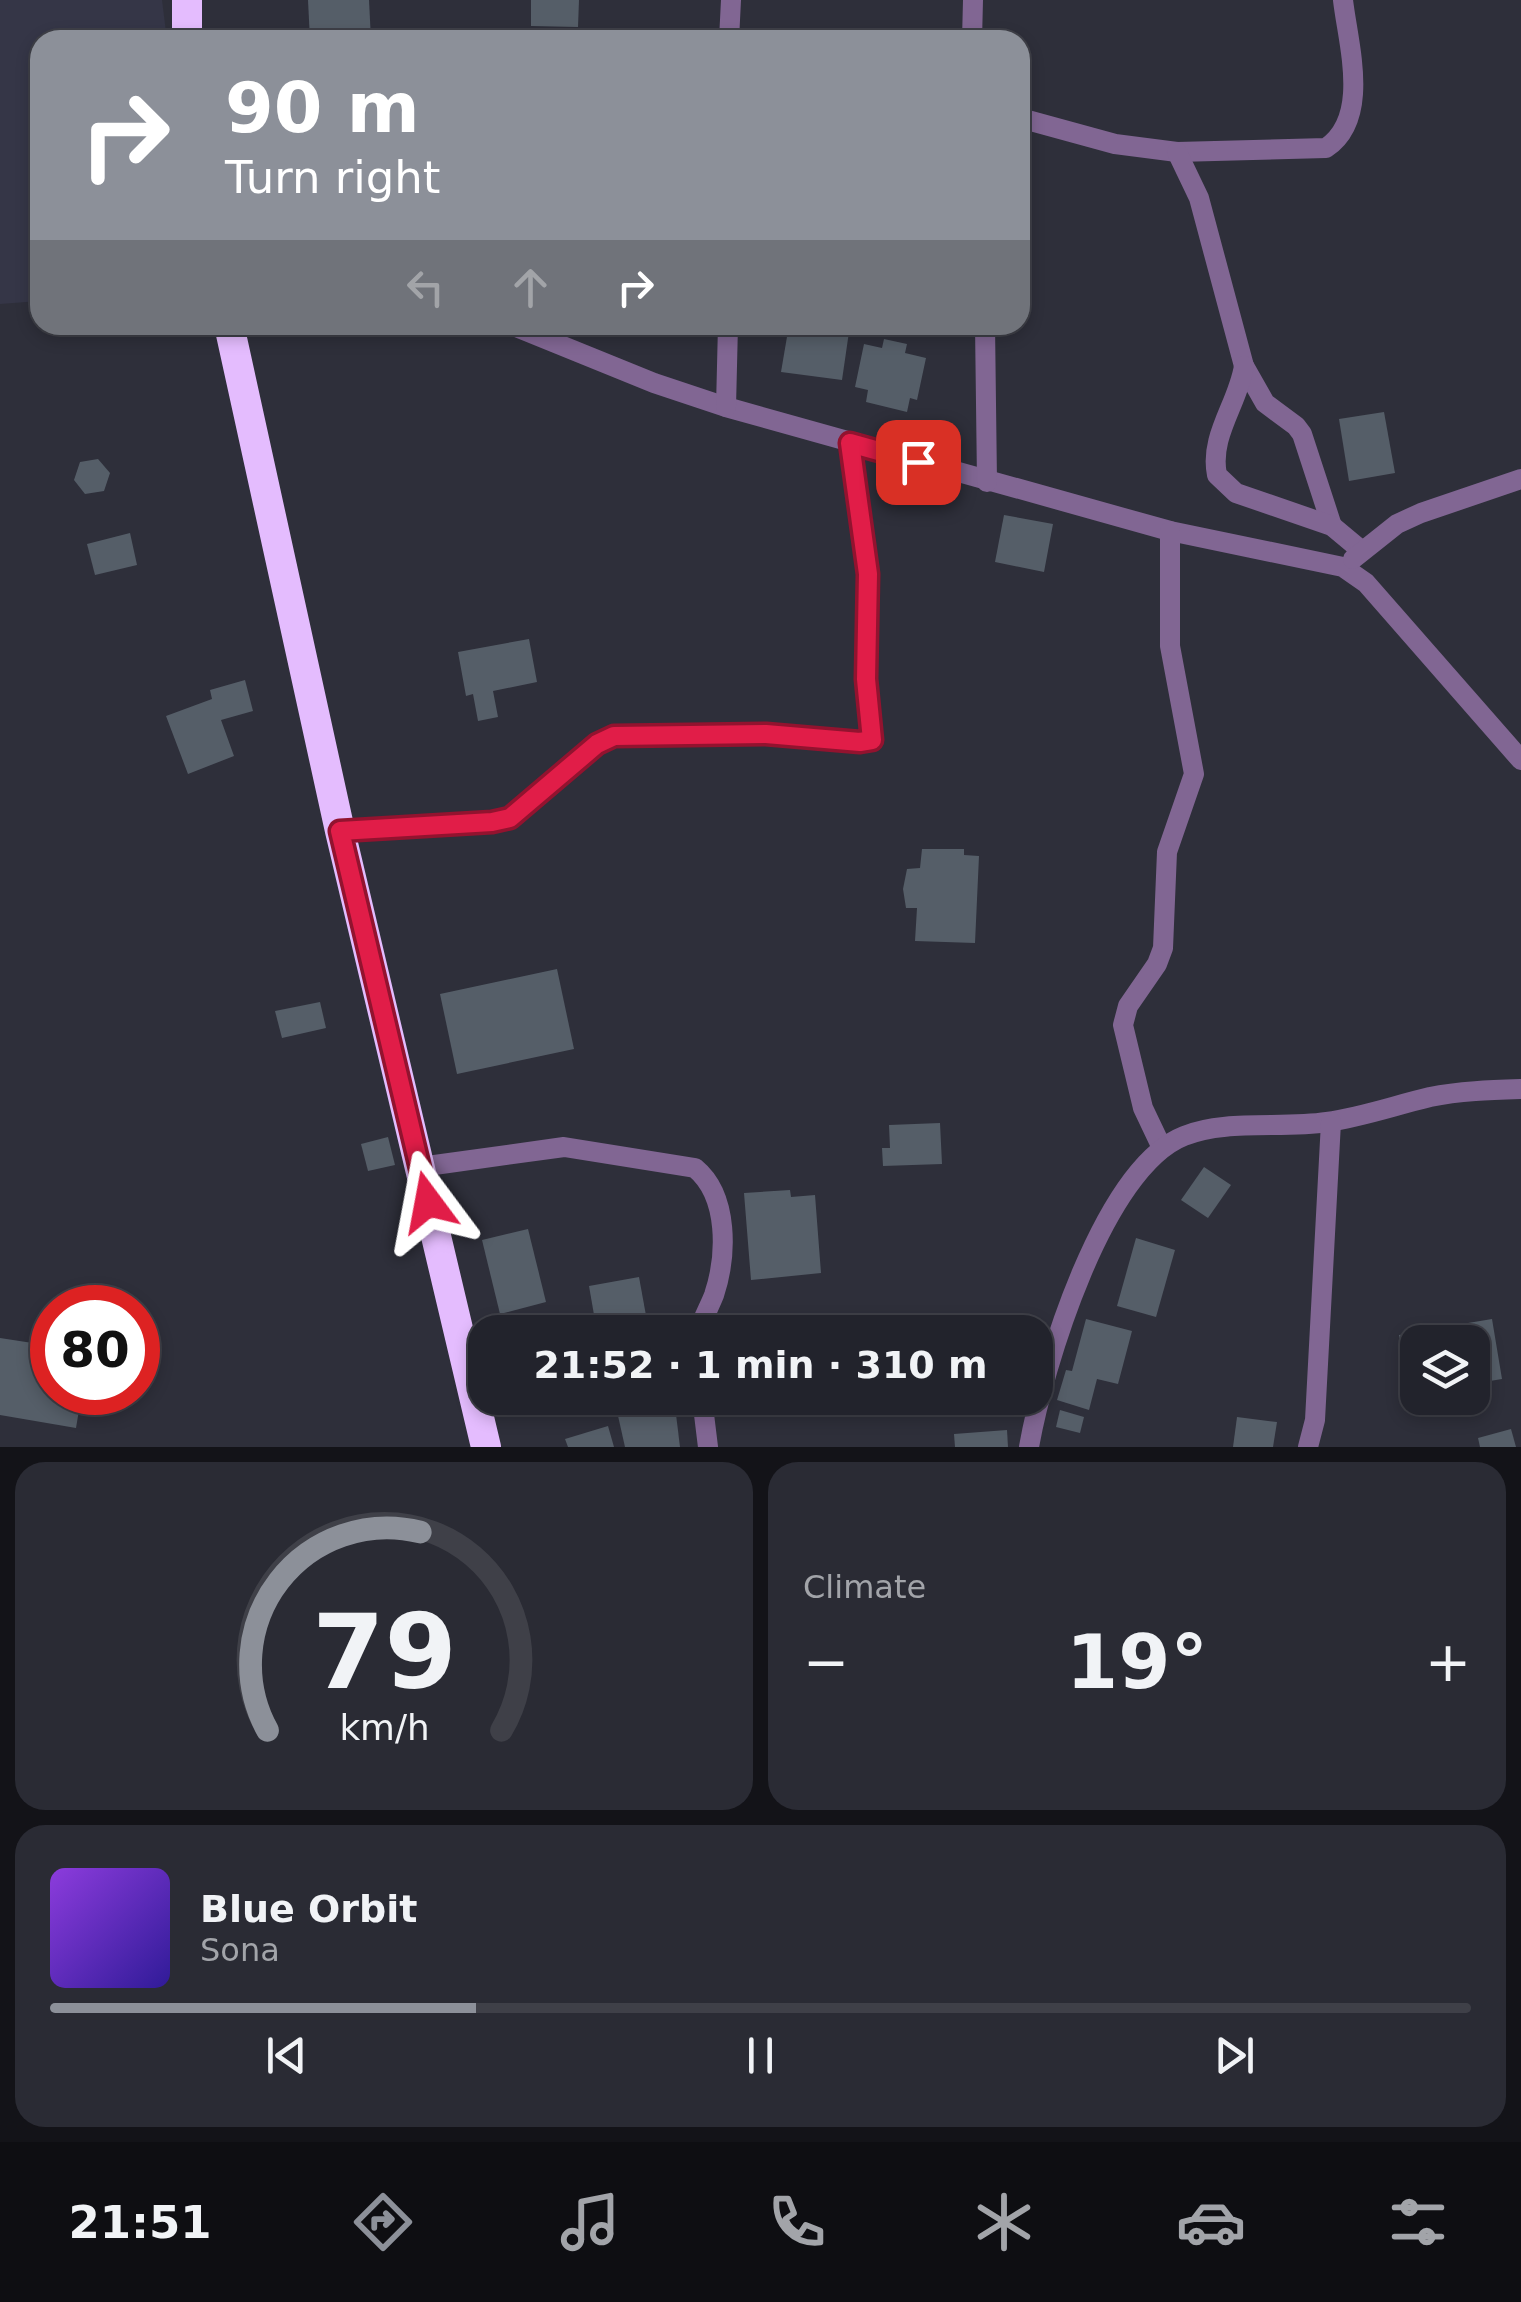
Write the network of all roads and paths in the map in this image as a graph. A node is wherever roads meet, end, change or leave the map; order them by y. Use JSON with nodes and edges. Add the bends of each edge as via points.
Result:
{"nodes":[{"id":1,"x":187,"y":0,"type":"edge"},
{"id":2,"x":731,"y":0,"type":"edge"},
{"id":3,"x":973,"y":0,"type":"edge"},
{"id":4,"x":1342,"y":0,"type":"edge"},
{"id":5,"x":188,"y":30,"type":"edge"},
{"id":6,"x":730,"y":30,"type":"edge"},
{"id":7,"x":972,"y":30,"type":"edge"},
{"id":8,"x":1030,"y":121,"type":"edge"},
{"id":9,"x":1177,"y":152,"type":"junction"},
{"id":10,"x":231,"y":335,"type":"edge"},
{"id":11,"x":536,"y":335,"type":"edge"},
{"id":12,"x":728,"y":335,"type":"edge"},
{"id":13,"x":985,"y":335,"type":"edge"},
{"id":14,"x":1244,"y":366,"type":"junction"},
{"id":15,"x":726,"y":407,"type":"junction"},
{"id":16,"x":850,"y":443,"type":"junction"},
{"id":17,"x":1521,"y":479,"type":"edge"},
{"id":18,"x":986,"y":482,"type":"junction"},
{"id":19,"x":1332,"y":526,"type":"junction"},
{"id":20,"x":1170,"y":531,"type":"junction"},
{"id":21,"x":1362,"y":551,"type":"junction"},
{"id":22,"x":1343,"y":567,"type":"junction"},
{"id":23,"x":1521,"y":760,"type":"edge"},
{"id":24,"x":340,"y":831,"type":"junction"},
{"id":25,"x":1521,"y":1088,"type":"edge"},
{"id":26,"x":1331,"y":1122,"type":"junction"},
{"id":27,"x":1162,"y":1148,"type":"junction"},
{"id":28,"x":420,"y":1168,"type":"junction"},
{"id":29,"x":706,"y":1315,"type":"edge"},
{"id":30,"x":704,"y":1415,"type":"edge"},
{"id":31,"x":486,"y":1447,"type":"edge"},
{"id":32,"x":708,"y":1447,"type":"edge"},
{"id":33,"x":1029,"y":1447,"type":"edge"},
{"id":34,"x":1308,"y":1447,"type":"edge"}],
"edges":[{"from":1,"to":5,"type":"highway"},
{"from":2,"to":6,"type":"street"},
{"from":3,"to":7,"type":"street"},
{"from":4,"to":9,"type":"street","via":[[1352,89],[1337,141],[1326,148]]},
{"from":8,"to":9,"type":"street"},
{"from":9,"to":14,"type":"street","via":[[1200,198]]},
{"from":10,"to":24,"type":"highway"},
{"from":11,"to":15,"type":"street"},
{"from":12,"to":15,"type":"street"},
{"from":13,"to":18,"type":"street"},
{"from":14,"to":19,"type":"street","via":[[1265,403],[1302,434]]},
{"from":14,"to":19,"type":"street","via":[[1216,446],[1217,476],[1236,493]]},
{"from":15,"to":16,"type":"street"},
{"from":16,"to":18,"type":"street"},
{"from":16,"to":24,"type":"street","via":[[868,574],[872,740],[614,736],[510,818]]},
{"from":17,"to":21,"type":"street","via":[[1421,512]]},
{"from":18,"to":20,"type":"street"},
{"from":19,"to":21,"type":"street"},
{"from":20,"to":22,"type":"street"},
{"from":20,"to":27,"type":"street","via":[[1170,646],[1194,774],[1166,852],[1163,948],[1123,1025],[1143,1108]]},
{"from":21,"to":22,"type":"street"},
{"from":22,"to":23,"type":"street","via":[[1366,583]]},
{"from":24,"to":28,"type":"highway"},
{"from":25,"to":26,"type":"street","via":[[1434,1096]]},
{"from":26,"to":27,"type":"street","via":[[1208,1129]]},
{"from":26,"to":34,"type":"street","via":[[1315,1420]]},
{"from":27,"to":33,"type":"street","via":[[1118,1201],[1088,1257],[1052,1351]]},
{"from":28,"to":29,"type":"street","via":[[564,1147],[695,1168],[710,1180],[720,1215],[717,1282]]},
{"from":28,"to":31,"type":"highway"},
{"from":30,"to":32,"type":"street"}]}
